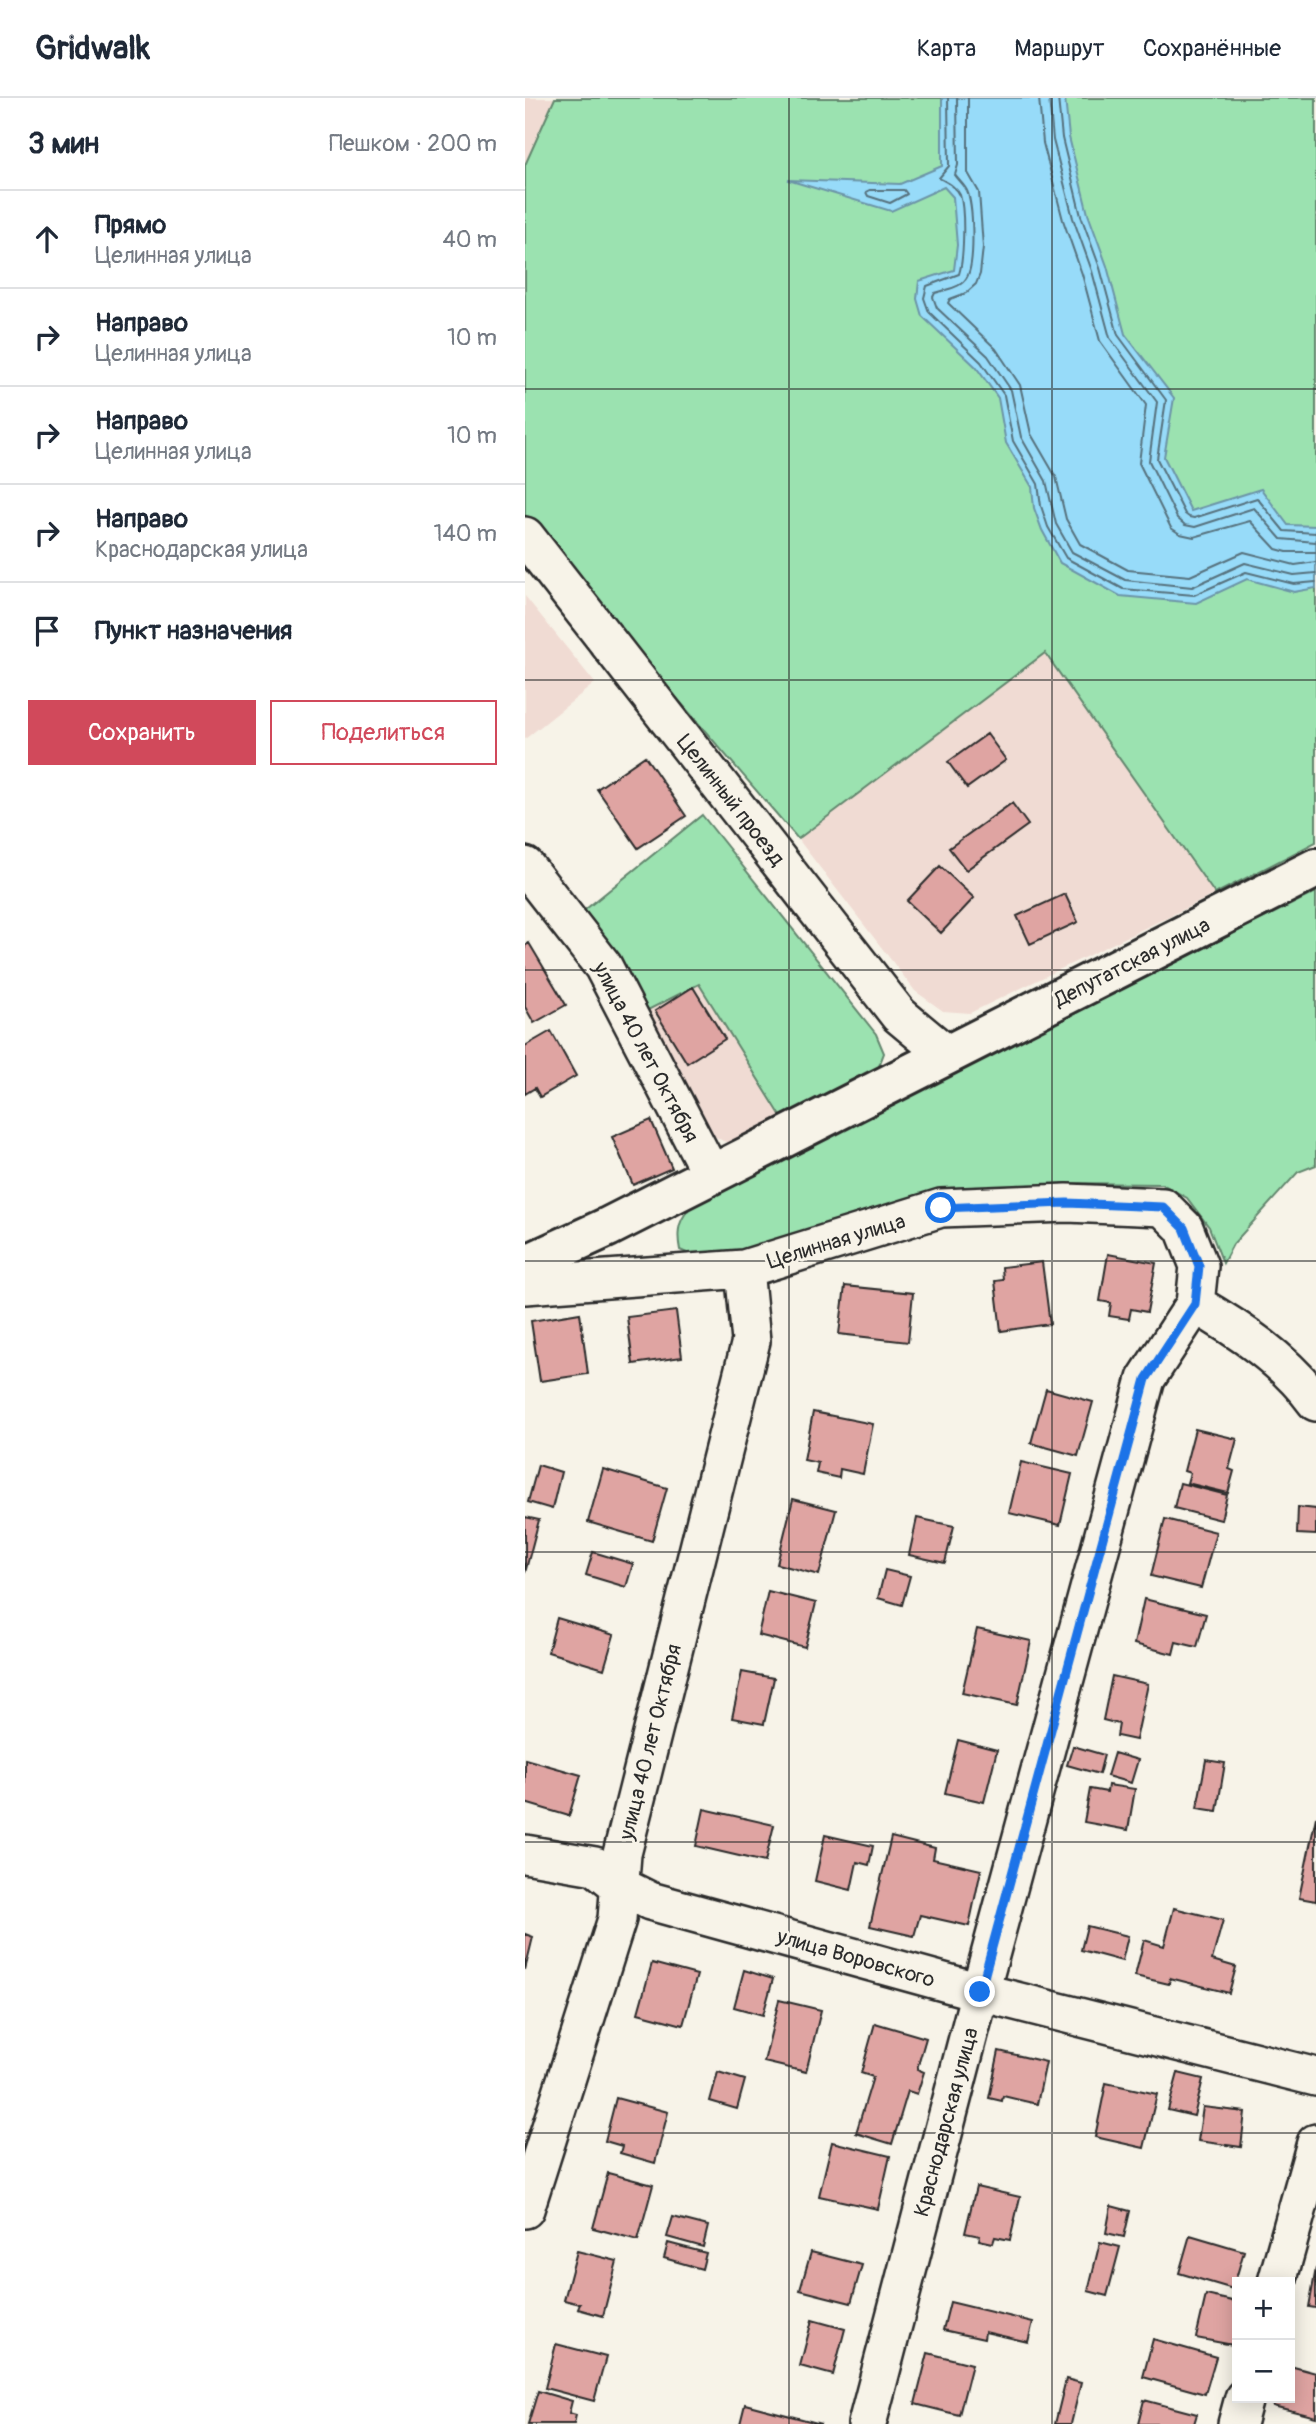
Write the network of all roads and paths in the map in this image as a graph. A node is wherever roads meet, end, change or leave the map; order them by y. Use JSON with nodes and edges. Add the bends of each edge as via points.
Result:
{"nodes":[{"id":1,"x":525,"y":536,"type":"edge"},
{"id":2,"x":525,"y":866,"type":"edge"},
{"id":3,"x":1316,"y":868,"type":"edge"},
{"id":4,"x":947,"y":1055,"type":"junction"},
{"id":5,"x":711,"y":1174,"type":"junction"},
{"id":6,"x":525,"y":1265,"type":"edge"},
{"id":7,"x":744,"y":1269,"type":"junction"},
{"id":8,"x":525,"y":1285,"type":"edge"},
{"id":9,"x":1195,"y":1304,"type":"junction"},
{"id":10,"x":1316,"y":1402,"type":"edge"},
{"id":11,"x":525,"y":1854,"type":"edge"},
{"id":12,"x":620,"y":1886,"type":"junction"},
{"id":13,"x":980,"y":1992,"type":"junction"},
{"id":14,"x":1316,"y":2077,"type":"edge"},
{"id":15,"x":1316,"y":2143,"type":"edge"},
{"id":16,"x":525,"y":2208,"type":"edge"},
{"id":17,"x":1278,"y":2277,"type":"edge"},
{"id":18,"x":1243,"y":2403,"type":"edge"},
{"id":19,"x":867,"y":2424,"type":"edge"},
{"id":20,"x":1237,"y":2424,"type":"edge"}],
"edges":[{"from":1,"to":4,"type":"street","name":"Целинный проезд","via":[[899,1015]]},
{"from":2,"to":5,"type":"street","name":"улица 40 лет Октября","via":[[603,966]]},
{"from":3,"to":4,"type":"street","name":"Депутатская улица"},
{"from":4,"to":5,"type":"street","name":"Депутатская улица"},
{"from":5,"to":6,"type":"street","name":"Депутатская улица"},
{"from":7,"to":8,"type":"street","name":"Целинная улица"},
{"from":7,"to":9,"type":"street","name":"Целинная улица","via":[[941,1208],[1067,1203],[1163,1207],[1184,1228],[1199,1266]]},
{"from":7,"to":12,"type":"street","name":"улица 40 лет Октября","via":[[751,1341],[622,1854]]},
{"from":9,"to":10,"type":"street","via":[[1240,1330]]},
{"from":9,"to":13,"type":"street","name":"Краснодарская улица","via":[[1146,1379]]},
{"from":11,"to":12,"type":"street","name":"улица Воровского","via":[[595,1866]]},
{"from":12,"to":13,"type":"street","name":"улица Воровского","via":[[650,1901]]},
{"from":12,"to":16,"type":"street","name":"улица 40 лет Октября","via":[[617,1919]]},
{"from":13,"to":14,"type":"street","name":"улица Воровского"},
{"from":13,"to":19,"type":"street","name":"Краснодарская улица"},
{"from":15,"to":17,"type":"street"},
{"from":18,"to":20,"type":"street"}]}
